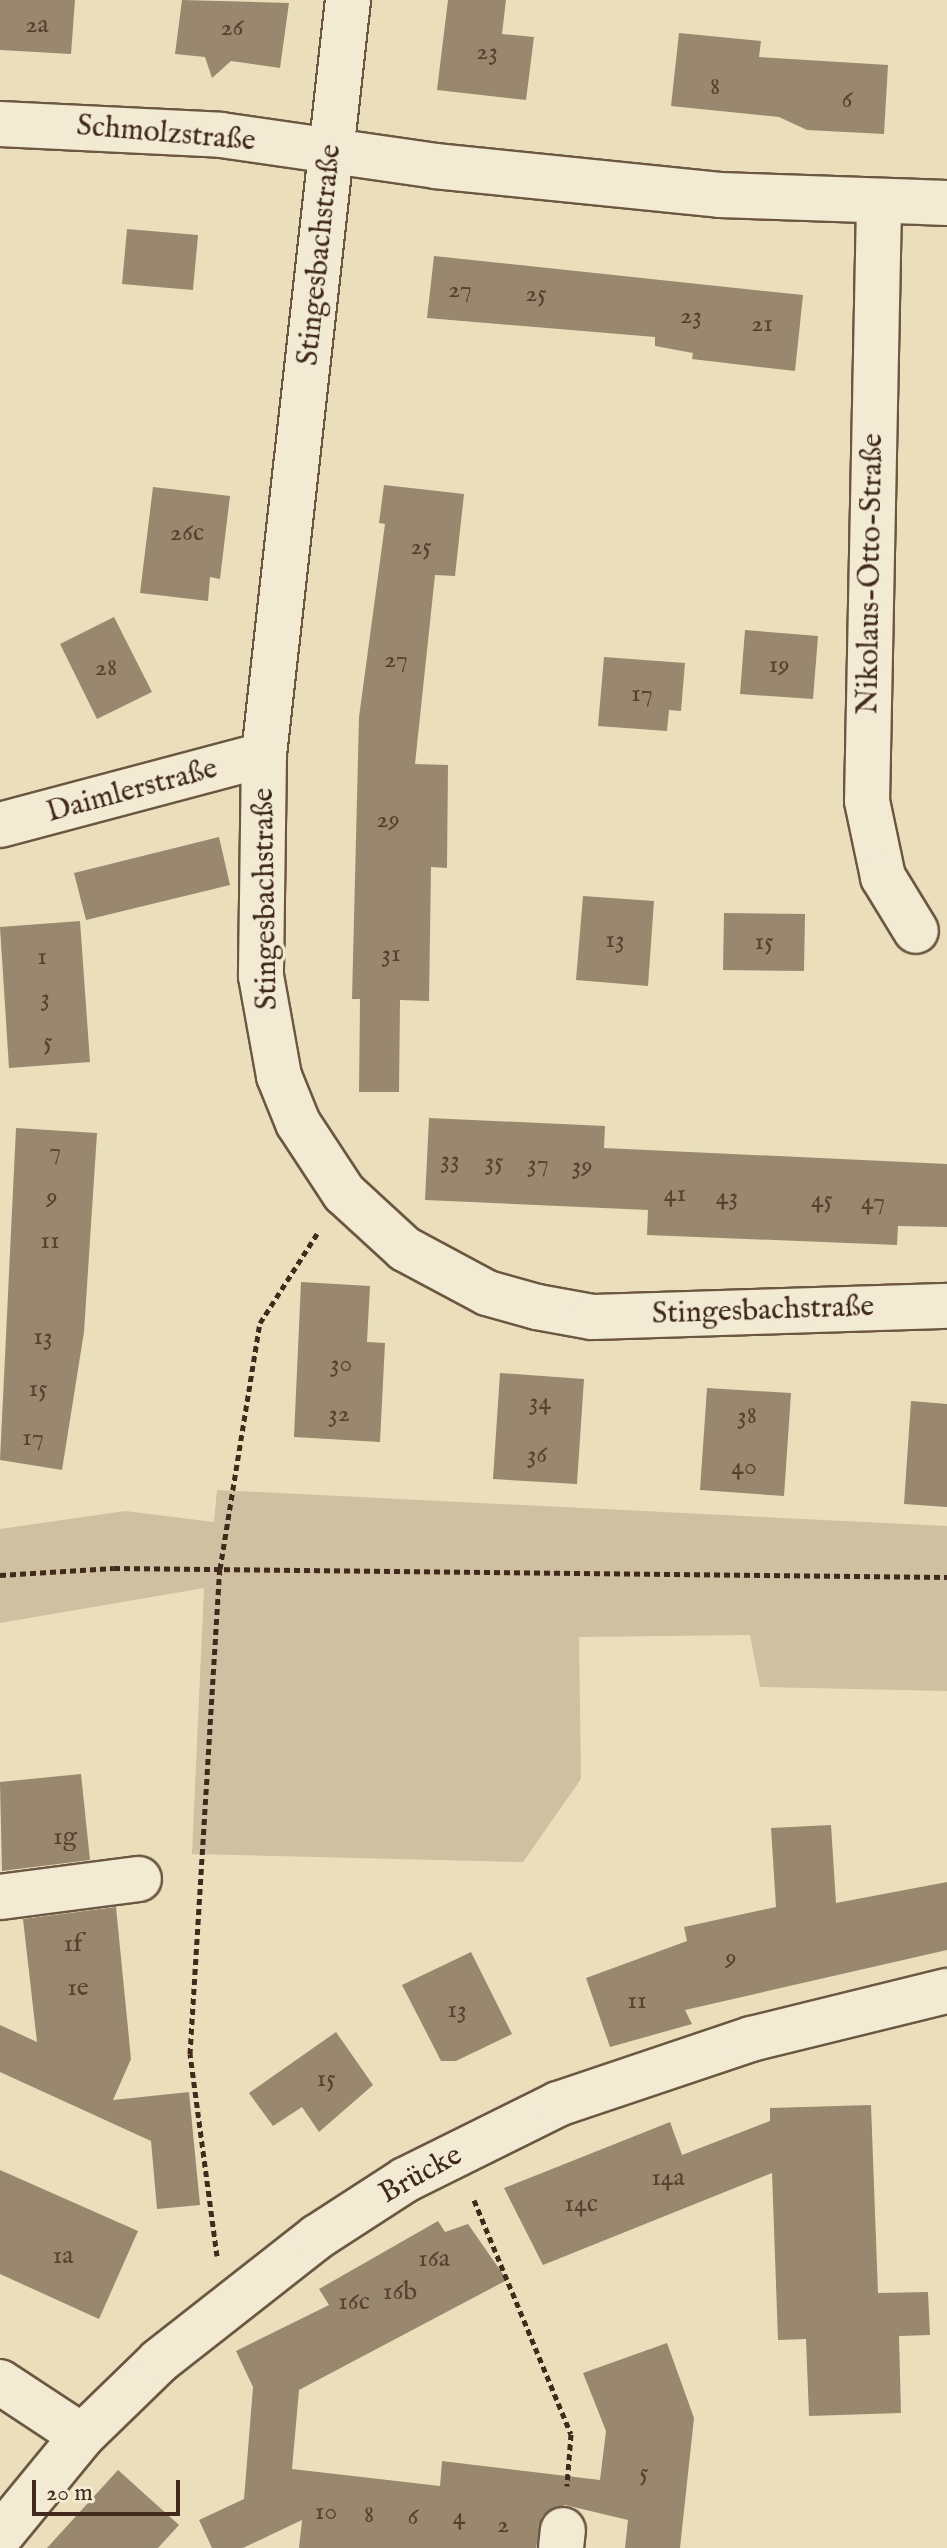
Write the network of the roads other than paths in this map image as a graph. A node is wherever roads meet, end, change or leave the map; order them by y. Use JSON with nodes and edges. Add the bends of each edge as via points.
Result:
{"nodes":[{"id":1,"x":348,"y":0,"type":"edge"},
{"id":2,"x":0,"y":124,"type":"edge"},
{"id":3,"x":332,"y":152,"type":"junction"},
{"id":4,"x":947,"y":203,"type":"edge"},
{"id":5,"x":879,"y":205,"type":"junction"},
{"id":6,"x":264,"y":755,"type":"junction"},
{"id":7,"x":0,"y":825,"type":"edge"},
{"id":8,"x":916,"y":931,"type":"dead end"},
{"id":9,"x":947,"y":1306,"type":"edge"},
{"id":10,"x":139,"y":1879,"type":"dead end"},
{"id":11,"x":0,"y":1897,"type":"edge"},
{"id":12,"x":947,"y":1991,"type":"edge"},
{"id":13,"x":0,"y":2382,"type":"edge"},
{"id":14,"x":82,"y":2436,"type":"junction"},
{"id":15,"x":0,"y":2536,"type":"edge"}],
"edges":[{"from":1,"to":3,"type":"street","name":"Stingesbachstraße"},
{"from":2,"to":3,"type":"street","name":"Schmolzstraße","via":[[164,129]]},
{"from":3,"to":5,"type":"street","via":[[720,195]]},
{"from":3,"to":6,"type":"street","name":"Stingesbachstraße"},
{"from":4,"to":5,"type":"street"},
{"from":5,"to":8,"type":"street","name":"Nikolaus-Otto-Straße","via":[[867,801],[883,877]]},
{"from":6,"to":7,"type":"street","name":"Daimlerstraße"},
{"from":6,"to":9,"type":"street","name":"Stingesbachstraße","via":[[267,1023],[298,1123],[344,1193],[405,1249],[448,1275],[537,1307],[592,1317]]},
{"from":10,"to":11,"type":"street"},
{"from":12,"to":14,"type":"street","name":"Brücke","via":[[751,2039],[558,2104],[454,2155],[317,2237],[242,2293]]},
{"from":13,"to":14,"type":"street"},
{"from":14,"to":15,"type":"street","name":"Brücke"}]}
